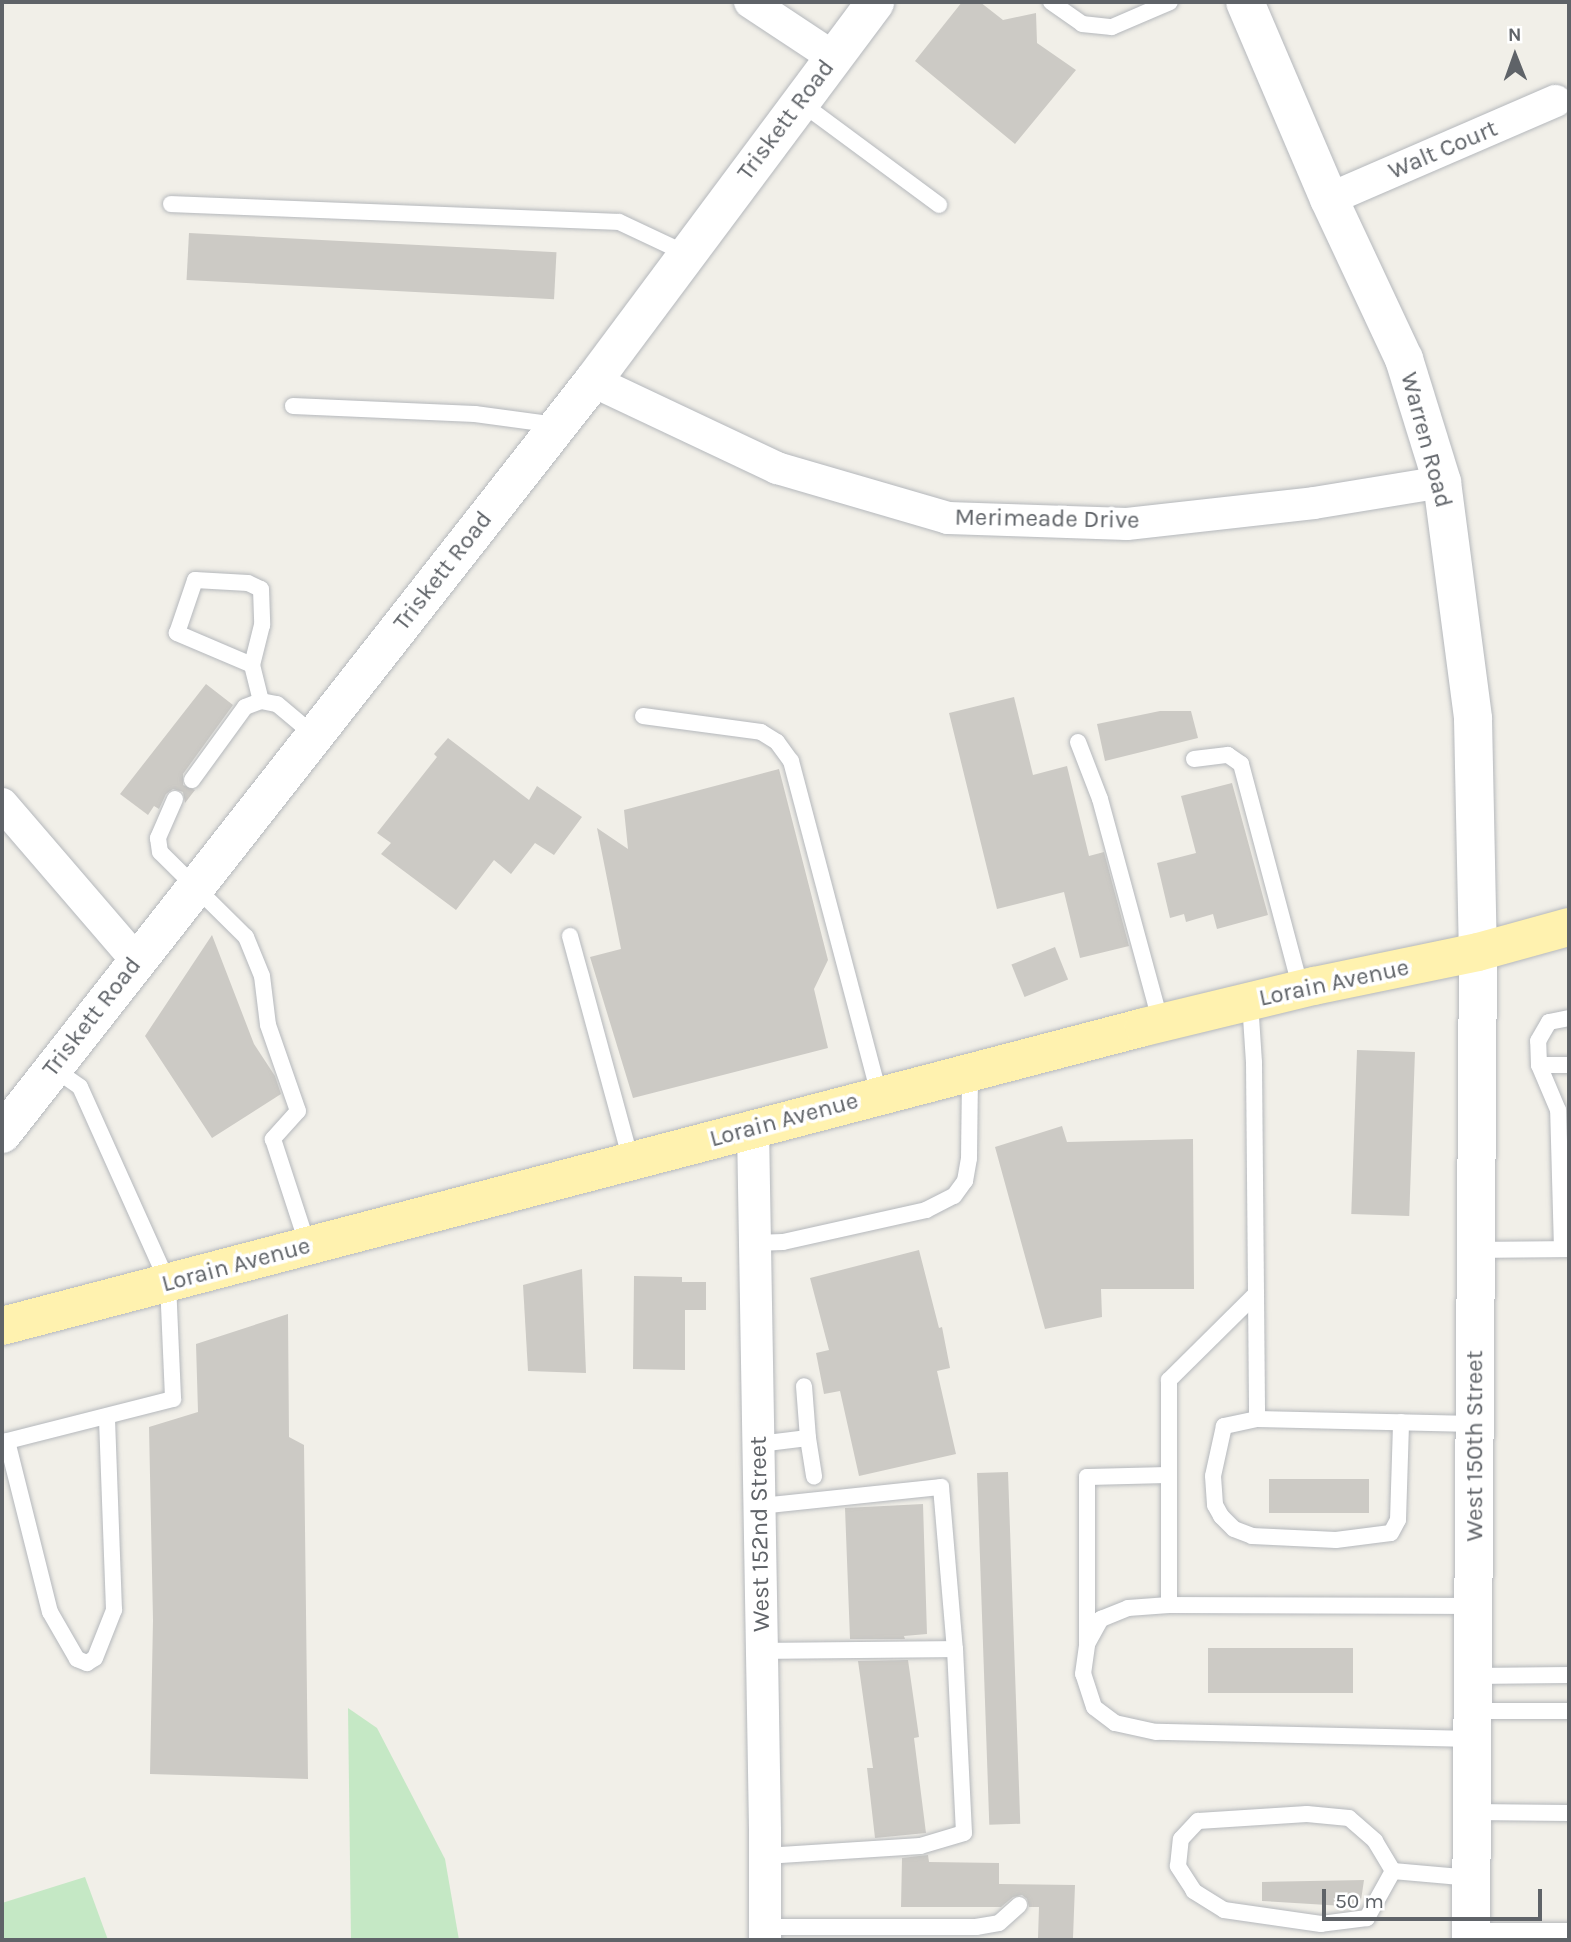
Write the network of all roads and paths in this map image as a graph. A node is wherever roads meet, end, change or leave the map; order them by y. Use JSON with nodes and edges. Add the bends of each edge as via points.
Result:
{"nodes":[{"id":1,"x":750,"y":2,"type":"edge"},
{"id":2,"x":875,"y":2,"type":"edge"},
{"id":3,"x":1052,"y":2,"type":"edge"},
{"id":4,"x":1170,"y":2,"type":"edge"},
{"id":5,"x":1245,"y":2,"type":"edge"},
{"id":6,"x":833,"y":57,"type":"junction"},
{"id":7,"x":1556,"y":101,"type":"dead end"},
{"id":8,"x":800,"y":102,"type":"junction"},
{"id":9,"x":1329,"y":199,"type":"junction"},
{"id":10,"x":171,"y":204,"type":"dead end"},
{"id":11,"x":939,"y":205,"type":"dead end"},
{"id":12,"x":687,"y":254,"type":"junction"},
{"id":13,"x":593,"y":381,"type":"junction"},
{"id":14,"x":293,"y":406,"type":"dead end"},
{"id":15,"x":558,"y":425,"type":"junction"},
{"id":16,"x":1442,"y":482,"type":"junction"},
{"id":17,"x":252,"y":665,"type":"junction"},
{"id":18,"x":261,"y":701,"type":"junction"},
{"id":19,"x":643,"y":716,"type":"dead end"},
{"id":20,"x":314,"y":735,"type":"junction"},
{"id":21,"x":1078,"y":742,"type":"dead end"},
{"id":22,"x":1194,"y":759,"type":"dead end"},
{"id":23,"x":192,"y":780,"type":"dead end"},
{"id":24,"x":175,"y":799,"type":"dead end"},
{"id":25,"x":2,"y":804,"type":"edge"},
{"id":26,"x":194,"y":887,"type":"junction"},
{"id":27,"x":1569,"y":927,"type":"edge"},
{"id":28,"x":570,"y":936,"type":"dead end"},
{"id":29,"x":1478,"y":952,"type":"junction"},
{"id":30,"x":136,"y":960,"type":"junction"},
{"id":31,"x":1301,"y":989,"type":"junction"},
{"id":32,"x":1250,"y":1002,"type":"junction"},
{"id":33,"x":1569,"y":1018,"type":"edge"},
{"id":34,"x":1161,"y":1023,"type":"junction"},
{"id":35,"x":1539,"y":1065,"type":"junction"},
{"id":36,"x":1569,"y":1065,"type":"edge"},
{"id":37,"x":53,"y":1068,"type":"junction"},
{"id":38,"x":970,"y":1072,"type":"junction"},
{"id":39,"x":879,"y":1096,"type":"junction"},
{"id":40,"x":753,"y":1128,"type":"junction"},
{"id":41,"x":2,"y":1134,"type":"edge"},
{"id":42,"x":631,"y":1160,"type":"junction"},
{"id":43,"x":755,"y":1243,"type":"junction"},
{"id":44,"x":308,"y":1246,"type":"junction"},
{"id":45,"x":1566,"y":1249,"type":"edge"},
{"id":46,"x":1476,"y":1250,"type":"junction"},
{"id":47,"x":168,"y":1283,"type":"junction"},
{"id":48,"x":1256,"y":1294,"type":"junction"},
{"id":49,"x":2,"y":1326,"type":"edge"},
{"id":50,"x":804,"y":1386,"type":"dead end"},
{"id":51,"x":107,"y":1416,"type":"junction"},
{"id":52,"x":1257,"y":1419,"type":"junction"},
{"id":53,"x":1401,"y":1422,"type":"junction"},
{"id":54,"x":1475,"y":1424,"type":"junction"},
{"id":55,"x":808,"y":1438,"type":"junction"},
{"id":56,"x":759,"y":1444,"type":"junction"},
{"id":57,"x":1169,"y":1475,"type":"junction"},
{"id":58,"x":814,"y":1477,"type":"dead end"},
{"id":59,"x":760,"y":1506,"type":"junction"},
{"id":60,"x":1170,"y":1605,"type":"junction"},
{"id":61,"x":1474,"y":1606,"type":"junction"},
{"id":62,"x":1087,"y":1644,"type":"junction"},
{"id":63,"x":955,"y":1649,"type":"junction"},
{"id":64,"x":762,"y":1651,"type":"junction"},
{"id":65,"x":1569,"y":1675,"type":"edge"},
{"id":66,"x":1473,"y":1709,"type":"junction"},
{"id":67,"x":1569,"y":1712,"type":"edge"},
{"id":68,"x":1472,"y":1812,"type":"junction"},
{"id":69,"x":1569,"y":1813,"type":"edge"},
{"id":70,"x":765,"y":1856,"type":"junction"},
{"id":71,"x":1394,"y":1871,"type":"junction"},
{"id":72,"x":1472,"y":1878,"type":"junction"},
{"id":73,"x":1019,"y":1905,"type":"dead end"},
{"id":74,"x":1569,"y":1931,"type":"edge"},
{"id":75,"x":765,"y":1934,"type":"edge"},
{"id":76,"x":1471,"y":1935,"type":"edge"}],
"edges":[{"from":1,"to":6,"type":"street"},
{"from":2,"to":6,"type":"main road","name":"Triskett Road"},
{"from":3,"to":4,"type":"lane","via":[[1082,24],[1112,27]]},
{"from":5,"to":9,"type":"main road","name":"Warren Road"},
{"from":6,"to":8,"type":"main road","name":"Triskett Road"},
{"from":7,"to":9,"type":"street","name":"Walt Court"},
{"from":8,"to":11,"type":"lane"},
{"from":8,"to":12,"type":"main road","name":"Triskett Road"},
{"from":9,"to":16,"type":"main road","name":"Warren Road","via":[[1404,359]]},
{"from":10,"to":12,"type":"lane","via":[[619,222]]},
{"from":12,"to":13,"type":"main road","name":"Triskett Road"},
{"from":13,"to":15,"type":"main road","name":"Triskett Road"},
{"from":13,"to":16,"type":"street","name":"Merimeade Drive","via":[[777,468],[948,518],[1127,524],[1314,503]]},
{"from":14,"to":15,"type":"lane","via":[[475,414]]},
{"from":15,"to":20,"type":"main road","name":"Triskett Road"},
{"from":16,"to":29,"type":"main road","name":"Warren Road","via":[[1473,719]]},
{"from":17,"to":17,"type":"lane","via":[[262,625],[261,590],[248,583],[195,580],[177,634]]},
{"from":17,"to":18,"type":"lane"},
{"from":18,"to":20,"type":"lane","via":[[276,704]]},
{"from":18,"to":23,"type":"lane","via":[[245,707]]},
{"from":19,"to":39,"type":"lane","via":[[761,732],[777,742],[791,761]]},
{"from":20,"to":26,"type":"main road","name":"Triskett Road"},
{"from":21,"to":34,"type":"lane","via":[[1100,799]]},
{"from":22,"to":31,"type":"lane","via":[[1228,755],[1241,764]]},
{"from":24,"to":26,"type":"lane","via":[[158,838],[160,852]]},
{"from":25,"to":30,"type":"street"},
{"from":26,"to":30,"type":"main road","name":"Triskett Road"},
{"from":26,"to":44,"type":"lane","via":[[246,937],[262,976],[268,1025],[298,1111],[274,1139]]},
{"from":27,"to":29,"type":"main road","name":"Lorain Avenue"},
{"from":28,"to":42,"type":"lane"},
{"from":29,"to":31,"type":"main road","name":"Lorain Avenue"},
{"from":29,"to":46,"type":"main road","name":"West 150th Street"},
{"from":30,"to":37,"type":"main road","name":"Triskett Road"},
{"from":31,"to":32,"type":"main road","name":"Lorain Avenue"},
{"from":32,"to":34,"type":"main road","name":"Lorain Avenue"},
{"from":32,"to":48,"type":"lane"},
{"from":33,"to":35,"type":"lane","via":[[1549,1022],[1538,1041]]},
{"from":34,"to":38,"type":"main road","name":"Lorain Avenue"},
{"from":35,"to":36,"type":"lane"},
{"from":35,"to":45,"type":"lane","via":[[1558,1111]]},
{"from":37,"to":41,"type":"main road","name":"Triskett Road"},
{"from":37,"to":47,"type":"lane","via":[[80,1087]]},
{"from":38,"to":39,"type":"main road","name":"Lorain Avenue"},
{"from":38,"to":43,"type":"lane","via":[[970,1158],[965,1181],[954,1196],[926,1210],[783,1242]]},
{"from":39,"to":40,"type":"main road","name":"Lorain Avenue"},
{"from":40,"to":42,"type":"main road","name":"Lorain Avenue"},
{"from":40,"to":43,"type":"street","name":"West 152nd Street"},
{"from":42,"to":44,"type":"main road","name":"Lorain Avenue"},
{"from":43,"to":56,"type":"street","name":"West 152nd Street"},
{"from":44,"to":47,"type":"main road","name":"Lorain Avenue"},
{"from":45,"to":46,"type":"lane"},
{"from":46,"to":54,"type":"main road","name":"West 150th Street"},
{"from":47,"to":49,"type":"main road","name":"Lorain Avenue"},
{"from":47,"to":51,"type":"lane","via":[[173,1399]]},
{"from":48,"to":52,"type":"lane"},
{"from":48,"to":57,"type":"lane","via":[[1169,1380]]},
{"from":50,"to":55,"type":"lane"},
{"from":51,"to":51,"type":"lane","via":[[7,1441],[50,1612],[77,1659],[87,1663],[95,1658],[114,1609]]},
{"from":52,"to":53,"type":"lane"},
{"from":52,"to":53,"type":"lane","via":[[1224,1426],[1213,1476],[1215,1505],[1221,1516],[1234,1529],[1252,1536],[1336,1540],[1391,1533],[1398,1520]]},
{"from":53,"to":54,"type":"lane"},
{"from":54,"to":61,"type":"main road","name":"West 150th Street"},
{"from":55,"to":56,"type":"lane"},
{"from":55,"to":58,"type":"lane"},
{"from":56,"to":59,"type":"street","name":"West 152nd Street"},
{"from":57,"to":60,"type":"lane"},
{"from":57,"to":62,"type":"lane","via":[[1087,1477]]},
{"from":59,"to":63,"type":"lane","via":[[941,1487]]},
{"from":59,"to":64,"type":"street","name":"West 152nd Street"},
{"from":60,"to":61,"type":"lane"},
{"from":60,"to":62,"type":"lane","via":[[1128,1608],[1101,1619]]},
{"from":61,"to":66,"type":"main road","name":"West 150th Street"},
{"from":62,"to":66,"type":"lane","via":[[1083,1674],[1094,1707],[1115,1723],[1156,1732]]},
{"from":63,"to":64,"type":"lane"},
{"from":63,"to":70,"type":"lane","via":[[964,1833],[920,1846]]},
{"from":64,"to":70,"type":"street","name":"West 152nd Street"},
{"from":65,"to":66,"type":"lane"},
{"from":66,"to":67,"type":"lane"},
{"from":66,"to":68,"type":"main road","name":"West 150th Street"},
{"from":68,"to":69,"type":"lane"},
{"from":68,"to":72,"type":"main road","name":"West 150th Street"},
{"from":70,"to":75,"type":"street","name":"West 152nd Street"},
{"from":71,"to":71,"type":"lane","via":[[1375,1841],[1349,1818],[1307,1814],[1198,1821],[1181,1839],[1178,1866],[1194,1891],[1224,1910],[1321,1924],[1367,1918]]},
{"from":71,"to":72,"type":"lane"},
{"from":72,"to":76,"type":"main road","name":"West 150th Street"},
{"from":73,"to":75,"type":"lane","via":[[999,1923],[976,1927]]},
{"from":74,"to":76,"type":"lane"}]}
